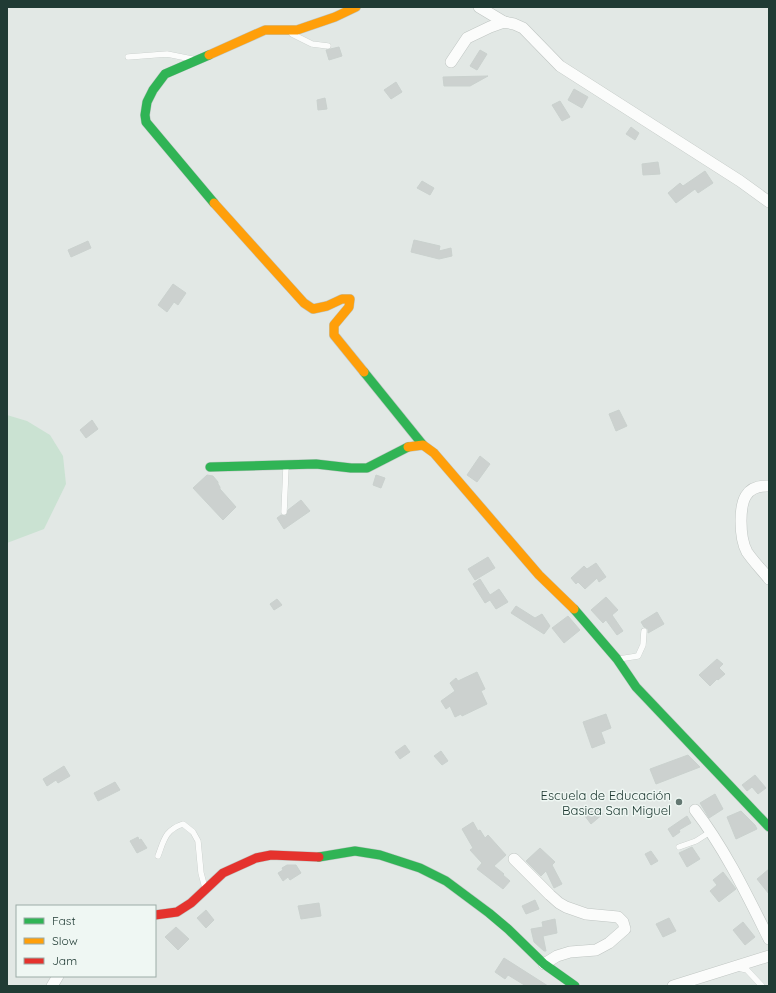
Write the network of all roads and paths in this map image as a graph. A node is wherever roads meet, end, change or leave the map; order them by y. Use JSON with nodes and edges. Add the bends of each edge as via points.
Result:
{"nodes":[{"id":1,"x":356,"y":7,"type":"edge"},
{"id":2,"x":479,"y":7,"type":"edge"},
{"id":3,"x":504,"y":22,"type":"junction"},
{"id":4,"x":284,"y":30,"type":"junction"},
{"id":5,"x":328,"y":46,"type":"dead end"},
{"id":6,"x":128,"y":57,"type":"dead end"},
{"id":7,"x":196,"y":59,"type":"junction"},
{"id":8,"x":451,"y":62,"type":"dead end"},
{"id":9,"x":769,"y":202,"type":"edge"},
{"id":10,"x":423,"y":445,"type":"junction"},
{"id":11,"x":286,"y":464,"type":"junction"},
{"id":12,"x":210,"y":467,"type":"dead end"},
{"id":13,"x":769,"y":486,"type":"edge"},
{"id":14,"x":284,"y":512,"type":"dead end"},
{"id":15,"x":769,"y":579,"type":"edge"},
{"id":16,"x":644,"y":631,"type":"dead end"},
{"id":17,"x":617,"y":659,"type":"junction"},
{"id":18,"x":694,"y":810,"type":"dead end"},
{"id":19,"x":769,"y":827,"type":"edge"},
{"id":20,"x":710,"y":832,"type":"junction"},
{"id":21,"x":679,"y":847,"type":"dead end"},
{"id":22,"x":158,"y":856,"type":"dead end"},
{"id":23,"x":514,"y":859,"type":"dead end"},
{"id":24,"x":206,"y":888,"type":"junction"},
{"id":25,"x":156,"y":915,"type":"edge"},
{"id":26,"x":769,"y":939,"type":"edge"},
{"id":27,"x":769,"y":956,"type":"edge"},
{"id":28,"x":544,"y":964,"type":"junction"},
{"id":29,"x":736,"y":967,"type":"junction"},
{"id":30,"x":57,"y":977,"type":"edge"},
{"id":31,"x":52,"y":986,"type":"edge"},
{"id":32,"x":575,"y":986,"type":"edge"},
{"id":33,"x":673,"y":986,"type":"edge"},
{"id":34,"x":762,"y":986,"type":"edge"}],
"edges":[{"from":1,"to":4,"type":"street","via":[[297,30]]},
{"from":2,"to":3,"type":"street"},
{"from":3,"to":8,"type":"street","via":[[467,38]]},
{"from":3,"to":9,"type":"street","via":[[522,28],[560,66]]},
{"from":4,"to":5,"type":"lane","via":[[312,44]]},
{"from":4,"to":7,"type":"street","via":[[265,30]]},
{"from":6,"to":7,"type":"lane","via":[[167,54]]},
{"from":7,"to":10,"type":"street","via":[[165,74],[155,87],[144,110],[146,122],[193,179],[304,303],[314,308],[350,299],[349,307],[334,325],[334,335]]},
{"from":10,"to":11,"type":"street","via":[[409,446],[367,468]]},
{"from":10,"to":17,"type":"street","via":[[434,453]]},
{"from":11,"to":12,"type":"street"},
{"from":11,"to":14,"type":"lane"},
{"from":13,"to":15,"type":"street","via":[[757,487],[745,496],[741,506],[741,529],[748,552]]},
{"from":16,"to":17,"type":"lane","via":[[643,645],[638,656]]},
{"from":17,"to":19,"type":"street","via":[[636,687]]},
{"from":18,"to":20,"type":"street"},
{"from":20,"to":21,"type":"lane","via":[[696,841]]},
{"from":20,"to":26,"type":"street"},
{"from":22,"to":24,"type":"lane","via":[[164,839],[173,827],[182,824],[193,832],[198,841],[201,873]]},
{"from":23,"to":28,"type":"street","via":[[558,903],[579,912],[618,917],[625,929],[596,950],[570,952],[556,956]]},
{"from":24,"to":25,"type":"street","via":[[177,912]]},
{"from":24,"to":28,"type":"street","via":[[223,872],[256,858],[271,855],[320,857],[355,851],[380,855],[420,868],[446,881],[508,929]]},
{"from":27,"to":29,"type":"street"},
{"from":28,"to":32,"type":"street"},
{"from":29,"to":33,"type":"street"},
{"from":29,"to":34,"type":"lane","via":[[747,970]]},
{"from":30,"to":31,"type":"street"}]}
